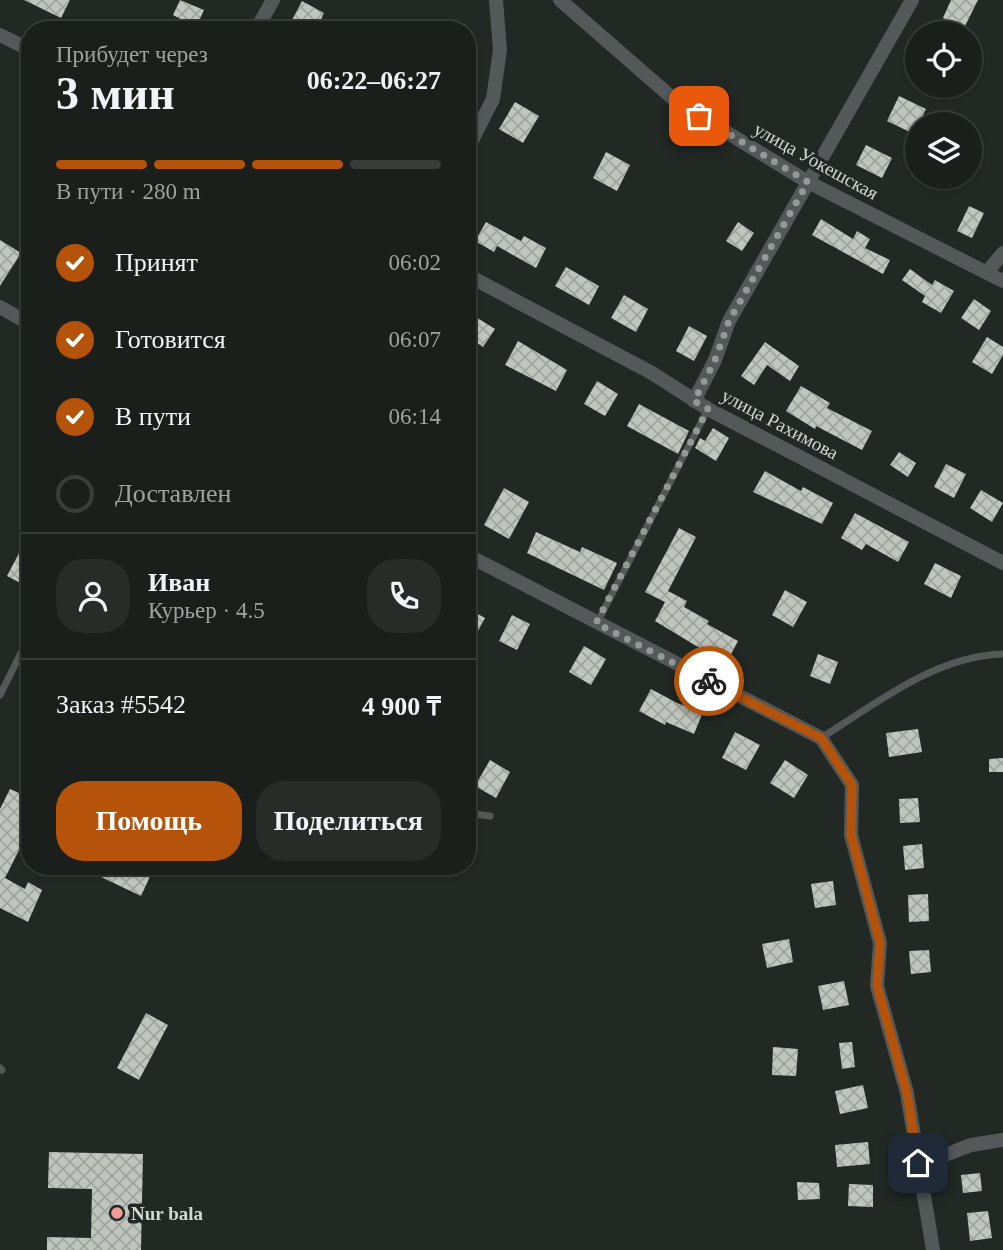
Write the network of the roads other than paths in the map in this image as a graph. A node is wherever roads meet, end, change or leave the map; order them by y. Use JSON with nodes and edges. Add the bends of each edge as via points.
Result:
{"nodes":[{"id":1,"x":273,"y":0,"type":"edge"},
{"id":2,"x":496,"y":0,"type":"edge"},
{"id":3,"x":560,"y":0,"type":"edge"},
{"id":4,"x":912,"y":0,"type":"edge"},
{"id":5,"x":261,"y":21,"type":"edge"},
{"id":6,"x":0,"y":35,"type":"edge"},
{"id":7,"x":21,"y":46,"type":"edge"},
{"id":8,"x":476,"y":132,"type":"edge"},
{"id":9,"x":808,"y":182,"type":"junction"},
{"id":10,"x":1003,"y":253,"type":"edge"},
{"id":11,"x":987,"y":272,"type":"junction"},
{"id":12,"x":476,"y":280,"type":"edge"},
{"id":13,"x":1003,"y":281,"type":"edge"},
{"id":14,"x":0,"y":307,"type":"edge"},
{"id":15,"x":21,"y":319,"type":"edge"},
{"id":16,"x":694,"y":401,"type":"junction"},
{"id":17,"x":708,"y":409,"type":"junction"},
{"id":18,"x":476,"y":560,"type":"edge"},
{"id":19,"x":1003,"y":563,"type":"edge"},
{"id":20,"x":596,"y":623,"type":"junction"},
{"id":21,"x":21,"y":653,"type":"edge"},
{"id":22,"x":1003,"y":654,"type":"edge"},
{"id":23,"x":0,"y":695,"type":"edge"},
{"id":24,"x":821,"y":738,"type":"junction"},
{"id":25,"x":476,"y":815,"type":"edge"},
{"id":26,"x":490,"y":817,"type":"dead end"},
{"id":27,"x":1003,"y":1140,"type":"edge"},
{"id":28,"x":921,"y":1186,"type":"junction"},
{"id":29,"x":933,"y":1250,"type":"edge"}],
"edges":[{"from":1,"to":5,"type":"street"},
{"from":2,"to":8,"type":"street","via":[[500,50],[493,99]]},
{"from":3,"to":9,"type":"street","name":"улица Уокешская","via":[[677,102]]},
{"from":4,"to":9,"type":"street"},
{"from":6,"to":7,"type":"street"},
{"from":9,"to":11,"type":"street","name":"улица Уокешская"},
{"from":9,"to":16,"type":"street","via":[[729,321]]},
{"from":10,"to":11,"type":"street"},
{"from":11,"to":13,"type":"street","name":"улица Уокешская"},
{"from":12,"to":16,"type":"street","name":"улица Рахимова","via":[[652,373]]},
{"from":14,"to":15,"type":"street"},
{"from":16,"to":17,"type":"street","name":"улица Рахимова"},
{"from":17,"to":19,"type":"street","name":"улица Рахимова"},
{"from":17,"to":20,"type":"lane"},
{"from":18,"to":20,"type":"street"},
{"from":20,"to":24,"type":"street"},
{"from":21,"to":23,"type":"lane"},
{"from":22,"to":24,"type":"lane","via":[[976,655],[907,683]]},
{"from":24,"to":28,"type":"street","via":[[852,785],[851,835],[880,943],[877,986],[907,1093]]},
{"from":25,"to":26,"type":"lane"},
{"from":27,"to":28,"type":"street","via":[[971,1145],[940,1157]]},
{"from":28,"to":29,"type":"street"}]}
